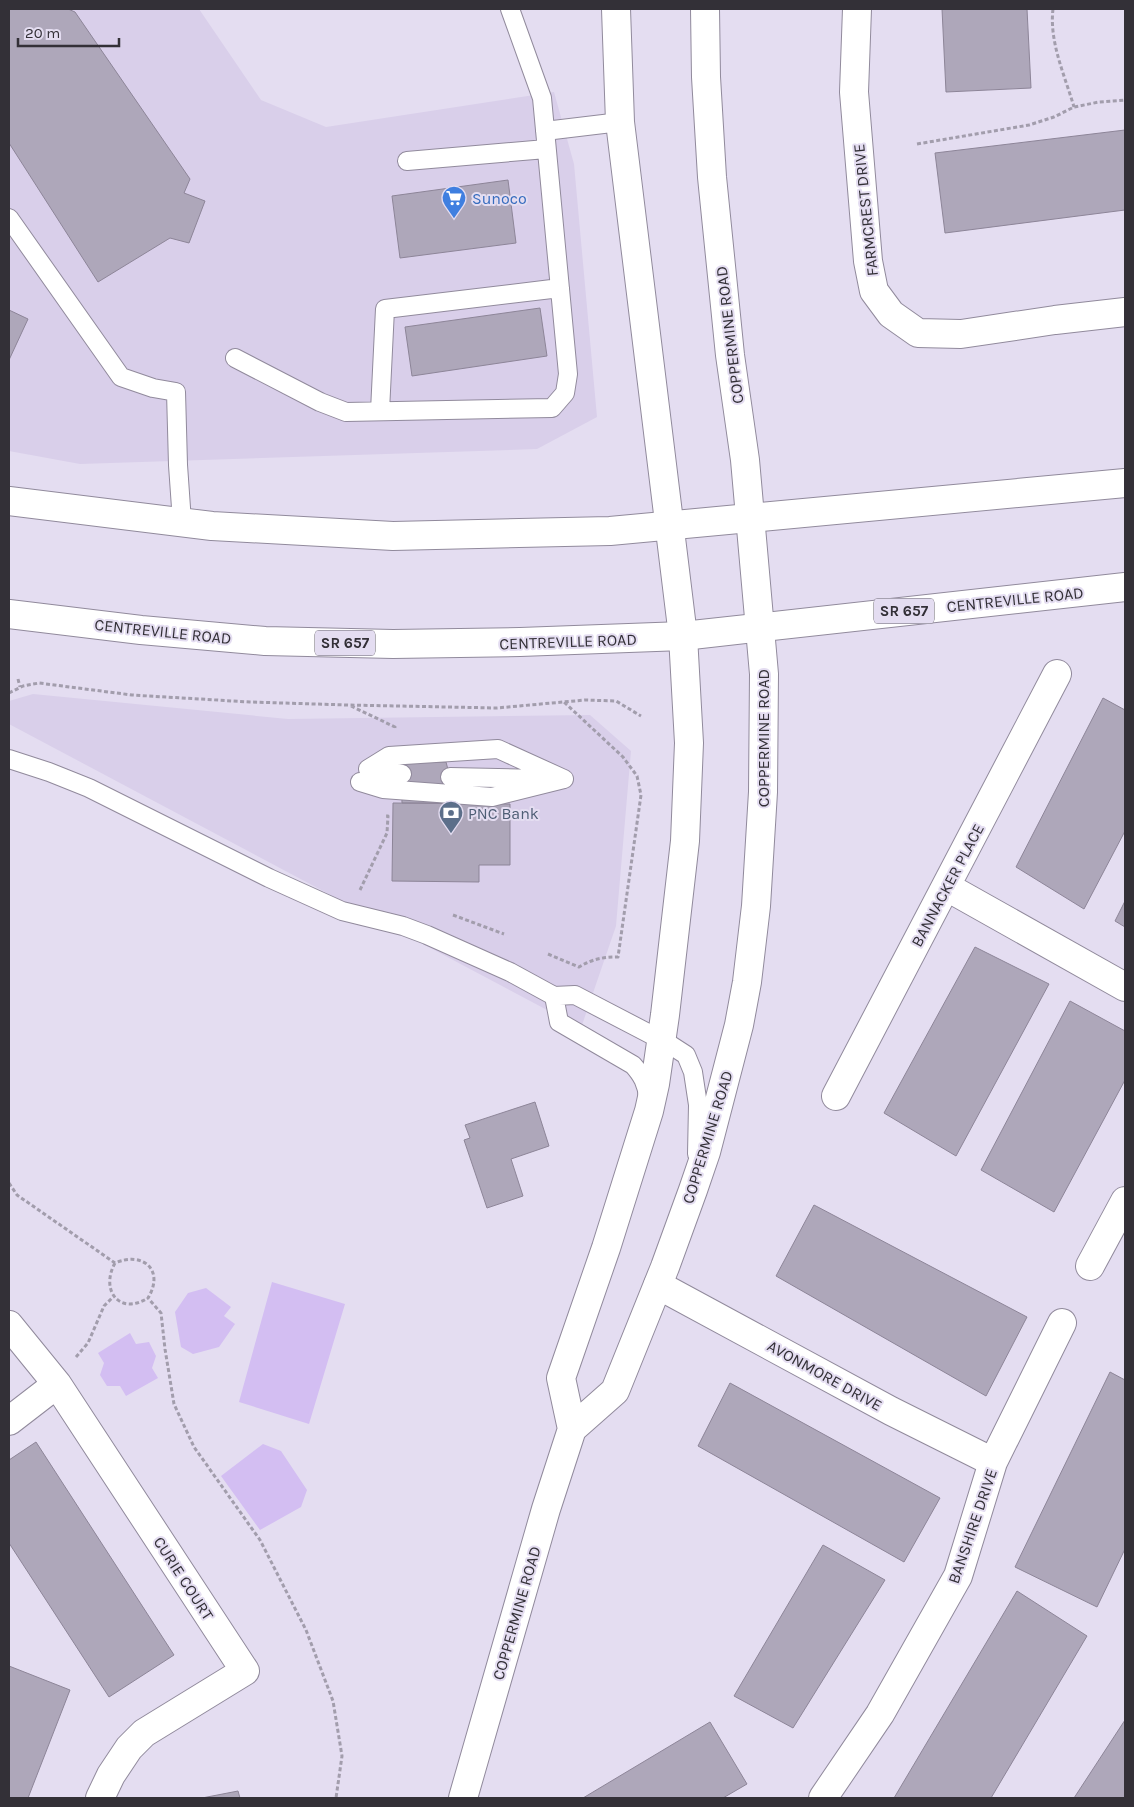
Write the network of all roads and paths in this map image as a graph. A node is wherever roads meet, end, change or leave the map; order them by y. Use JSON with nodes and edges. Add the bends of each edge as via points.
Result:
{"nodes":[{"id":1,"x":510,"y":9,"type":"edge"},
{"id":2,"x":616,"y":9,"type":"edge"},
{"id":3,"x":705,"y":9,"type":"edge"},
{"id":4,"x":857,"y":9,"type":"edge"},
{"id":5,"x":1053,"y":9,"type":"edge"},
{"id":6,"x":1125,"y":100,"type":"edge"},
{"id":7,"x":1074,"y":107,"type":"junction"},
{"id":8,"x":620,"y":122,"type":"junction"},
{"id":9,"x":545,"y":131,"type":"junction"},
{"id":10,"x":917,"y":144,"type":"dead end"},
{"id":11,"x":546,"y":149,"type":"junction"},
{"id":12,"x":407,"y":161,"type":"dead end"},
{"id":13,"x":9,"y":218,"type":"edge"},
{"id":14,"x":560,"y":288,"type":"junction"},
{"id":15,"x":1125,"y":312,"type":"edge"},
{"id":16,"x":235,"y":358,"type":"dead end"},
{"id":17,"x":380,"y":412,"type":"junction"},
{"id":18,"x":1125,"y":483,"type":"edge"},
{"id":19,"x":9,"y":501,"type":"edge"},
{"id":20,"x":751,"y":518,"type":"junction"},
{"id":21,"x":182,"y":522,"type":"junction"},
{"id":22,"x":670,"y":525,"type":"junction"},
{"id":23,"x":1125,"y":587,"type":"edge"},
{"id":24,"x":9,"y":614,"type":"edge"},
{"id":25,"x":761,"y":628,"type":"junction"},
{"id":26,"x":683,"y":636,"type":"junction"},
{"id":27,"x":1057,"y":674,"type":"dead end"},
{"id":28,"x":18,"y":680,"type":"dead end"},
{"id":29,"x":20,"y":687,"type":"junction"},
{"id":30,"x":9,"y":693,"type":"edge"},
{"id":31,"x":563,"y":702,"type":"junction"},
{"id":32,"x":348,"y":705,"type":"junction"},
{"id":33,"x":641,"y":716,"type":"dead end"},
{"id":34,"x":389,"y":756,"type":"junction"},
{"id":35,"x":9,"y":759,"type":"edge"},
{"id":36,"x":402,"y":774,"type":"dead end"},
{"id":37,"x":364,"y":775,"type":"junction"},
{"id":38,"x":450,"y":777,"type":"dead end"},
{"id":39,"x":564,"y":779,"type":"junction"},
{"id":40,"x":383,"y":789,"type":"junction"},
{"id":41,"x":947,"y":887,"type":"junction"},
{"id":42,"x":368,"y":891,"type":"dead end"},
{"id":43,"x":444,"y":912,"type":"dead end"},
{"id":44,"x":504,"y":934,"type":"dead end"},
{"id":45,"x":548,"y":954,"type":"dead end"},
{"id":46,"x":1125,"y":987,"type":"edge"},
{"id":47,"x":554,"y":996,"type":"junction"},
{"id":48,"x":661,"y":1040,"type":"junction"},
{"id":49,"x":836,"y":1096,"type":"dead end"},
{"id":50,"x":649,"y":1111,"type":"junction"},
{"id":51,"x":9,"y":1184,"type":"edge"},
{"id":52,"x":693,"y":1190,"type":"junction"},
{"id":53,"x":1125,"y":1202,"type":"edge"},
{"id":54,"x":114,"y":1263,"type":"junction"},
{"id":55,"x":1090,"y":1266,"type":"dead end"},
{"id":56,"x":658,"y":1285,"type":"junction"},
{"id":57,"x":113,"y":1297,"type":"junction"},
{"id":58,"x":148,"y":1298,"type":"junction"},
{"id":59,"x":1062,"y":1323,"type":"dead end"},
{"id":60,"x":9,"y":1325,"type":"edge"},
{"id":61,"x":54,"y":1381,"type":"junction"},
{"id":62,"x":9,"y":1421,"type":"edge"},
{"id":63,"x":572,"y":1429,"type":"junction"},
{"id":64,"x":994,"y":1462,"type":"junction"},
{"id":65,"x":100,"y":1798,"type":"edge"},
{"id":66,"x":336,"y":1798,"type":"edge"},
{"id":67,"x":463,"y":1798,"type":"edge"},
{"id":68,"x":823,"y":1798,"type":"edge"}],
"edges":[{"from":1,"to":9,"type":"lane","via":[[542,98]]},
{"from":2,"to":8,"type":"street"},
{"from":3,"to":20,"type":"street","name":"COPPERMINE ROAD","via":[[712,177]]},
{"from":4,"to":15,"type":"street","name":"FARMCREST DRIVE","via":[[854,92],[868,261],[874,291],[891,314],[918,333],[961,334]]},
{"from":5,"to":7,"type":"path","via":[[1051,22],[1057,52]]},
{"from":6,"to":7,"type":"path"},
{"from":7,"to":10,"type":"path","via":[[1029,125]]},
{"from":8,"to":9,"type":"lane"},
{"from":8,"to":22,"type":"street"},
{"from":9,"to":11,"type":"lane"},
{"from":11,"to":12,"type":"lane"},
{"from":11,"to":14,"type":"lane"},
{"from":13,"to":21,"type":"lane","via":[[121,376],[153,388],[176,392]]},
{"from":14,"to":17,"type":"lane","via":[[385,309]]},
{"from":14,"to":17,"type":"lane","via":[[568,374],[565,393],[552,408]]},
{"from":16,"to":17,"type":"lane","via":[[346,412]]},
{"from":18,"to":20,"type":"street"},
{"from":19,"to":21,"type":"street"},
{"from":20,"to":22,"type":"street"},
{"from":20,"to":25,"type":"street","name":"COPPERMINE ROAD"},
{"from":21,"to":22,"type":"street","via":[[393,536],[584,532]]},
{"from":22,"to":26,"type":"street"},
{"from":23,"to":25,"type":"street","name":"CENTREVILLE ROAD","number":"SR 657"},
{"from":24,"to":26,"type":"street","name":"CENTREVILLE ROAD","number":"SR 657","via":[[265,641],[393,644]]},
{"from":25,"to":26,"type":"street","name":"CENTREVILLE ROAD","number":"SR 657"},
{"from":25,"to":52,"type":"street","name":"COPPERMINE ROAD","via":[[765,716],[762,831],[747,982],[739,1025]]},
{"from":26,"to":48,"type":"street","via":[[689,743],[685,841]]},
{"from":27,"to":41,"type":"street","name":"BANNACKER PLACE"},
{"from":28,"to":29,"type":"path"},
{"from":29,"to":30,"type":"path"},
{"from":29,"to":32,"type":"path","via":[[39,683],[132,695]]},
{"from":31,"to":32,"type":"path","via":[[497,708]]},
{"from":31,"to":33,"type":"path","via":[[616,701]]},
{"from":31,"to":45,"type":"path","via":[[623,757],[637,776],[641,795],[618,956],[590,960],[579,967]]},
{"from":32,"to":34,"type":"path","via":[[395,726]]},
{"from":34,"to":37,"type":"lane"},
{"from":34,"to":39,"type":"lane","via":[[498,750]]},
{"from":35,"to":47,"type":"lane","via":[[89,788],[342,911],[426,935],[510,972]]},
{"from":36,"to":37,"type":"lane"},
{"from":37,"to":40,"type":"lane"},
{"from":38,"to":39,"type":"lane"},
{"from":39,"to":40,"type":"lane","via":[[492,797]]},
{"from":40,"to":42,"type":"path","via":[[380,813],[388,816],[387,833],[360,890]]},
{"from":41,"to":46,"type":"street"},
{"from":41,"to":49,"type":"street","name":"BANNACKER PLACE"},
{"from":43,"to":44,"type":"path"},
{"from":47,"to":48,"type":"lane","via":[[575,995]]},
{"from":47,"to":50,"type":"lane","via":[[560,1022],[626,1060],[640,1073],[647,1091]]},
{"from":48,"to":50,"type":"street"},
{"from":48,"to":52,"type":"lane","via":[[686,1056],[693,1072],[698,1105]]},
{"from":50,"to":63,"type":"street","via":[[561,1378]]},
{"from":51,"to":54,"type":"path","via":[[17,1195]]},
{"from":52,"to":56,"type":"street","name":"COPPERMINE ROAD"},
{"from":53,"to":55,"type":"street"},
{"from":54,"to":57,"type":"path","via":[[108,1285]]},
{"from":54,"to":58,"type":"path","via":[[125,1258],[148,1264],[156,1277]]},
{"from":56,"to":63,"type":"street","name":"COPPERMINE ROAD","via":[[615,1391]]},
{"from":56,"to":64,"type":"street","name":"AVONMORE DRIVE","via":[[891,1411]]},
{"from":57,"to":58,"type":"path","via":[[126,1305],[140,1304]]},
{"from":57,"to":61,"type":"path","via":[[104,1306],[88,1343]]},
{"from":58,"to":66,"type":"path","via":[[161,1313],[174,1404],[194,1447],[260,1540],[306,1630],[333,1701],[342,1756]]},
{"from":59,"to":64,"type":"street","name":"BANSHIRE DRIVE"},
{"from":60,"to":61,"type":"street","name":"CURIE COURT"},
{"from":61,"to":62,"type":"street"},
{"from":61,"to":65,"type":"street","name":"CURIE COURT","via":[[244,1671],[144,1733],[129,1748]]},
{"from":63,"to":67,"type":"street","name":"COPPERMINE ROAD"},
{"from":64,"to":68,"type":"street","name":"BANSHIRE DRIVE","via":[[958,1576],[880,1714]]}]}
